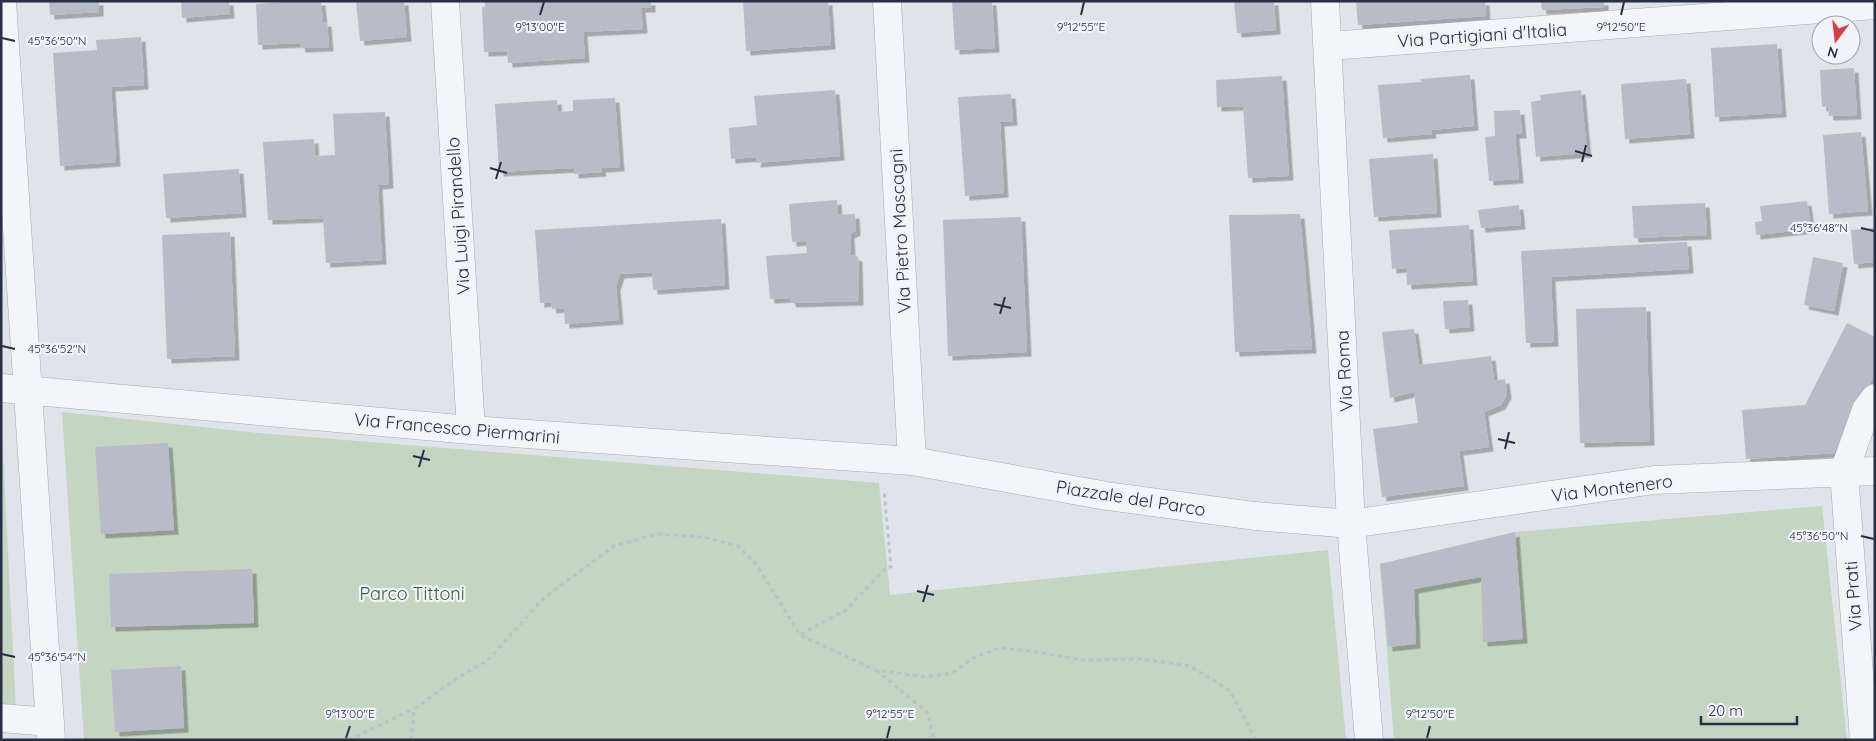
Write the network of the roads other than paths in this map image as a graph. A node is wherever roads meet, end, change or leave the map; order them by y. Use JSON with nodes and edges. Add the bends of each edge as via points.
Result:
{"nodes":[{"id":1,"x":2,"y":1,"type":"edge"},
{"id":2,"x":445,"y":1,"type":"edge"},
{"id":3,"x":887,"y":1,"type":"edge"},
{"id":4,"x":1325,"y":1,"type":"edge"},
{"id":5,"x":1875,"y":5,"type":"edge"},
{"id":6,"x":1328,"y":46,"type":"junction"},
{"id":7,"x":1,"y":388,"type":"edge"},
{"id":8,"x":29,"y":390,"type":"junction"},
{"id":9,"x":1875,"y":398,"type":"edge"},
{"id":10,"x":471,"y":430,"type":"junction"},
{"id":11,"x":912,"y":461,"type":"junction"},
{"id":12,"x":1875,"y":471,"type":"edge"},
{"id":13,"x":1844,"y":472,"type":"junction"},
{"id":14,"x":1351,"y":524,"type":"junction"},
{"id":15,"x":1,"y":718,"type":"edge"},
{"id":16,"x":50,"y":731,"type":"edge"},
{"id":17,"x":1369,"y":740,"type":"edge"},
{"id":18,"x":1864,"y":740,"type":"edge"}],
"edges":[{"from":1,"to":8,"type":"street"},
{"from":2,"to":10,"type":"street","name":"Via Luigi Pirandello"},
{"from":3,"to":11,"type":"street","name":"Via Pietro Mascagni"},
{"from":4,"to":6,"type":"street","name":"Via Roma"},
{"from":5,"to":6,"type":"street","name":"Via Partigiani d'Italia"},
{"from":6,"to":14,"type":"street","name":"Via Roma"},
{"from":7,"to":8,"type":"street","name":"Via Francesco Piermarini"},
{"from":8,"to":10,"type":"street","name":"Via Francesco Piermarini"},
{"from":8,"to":16,"type":"street"},
{"from":9,"to":13,"type":"street","name":"Via Prati","via":[[1866,410]]},
{"from":10,"to":11,"type":"street","name":"Via Francesco Piermarini"},
{"from":11,"to":14,"type":"street","name":"Piazzale del Parco","via":[[1107,496],[1255,516]]},
{"from":12,"to":13,"type":"street","name":"Via Montenero"},
{"from":13,"to":14,"type":"street","name":"Via Montenero","via":[[1654,480]]},
{"from":13,"to":18,"type":"street","name":"Via Prati"},
{"from":14,"to":17,"type":"street","name":"Via Roma"},
{"from":15,"to":16,"type":"street"}]}
